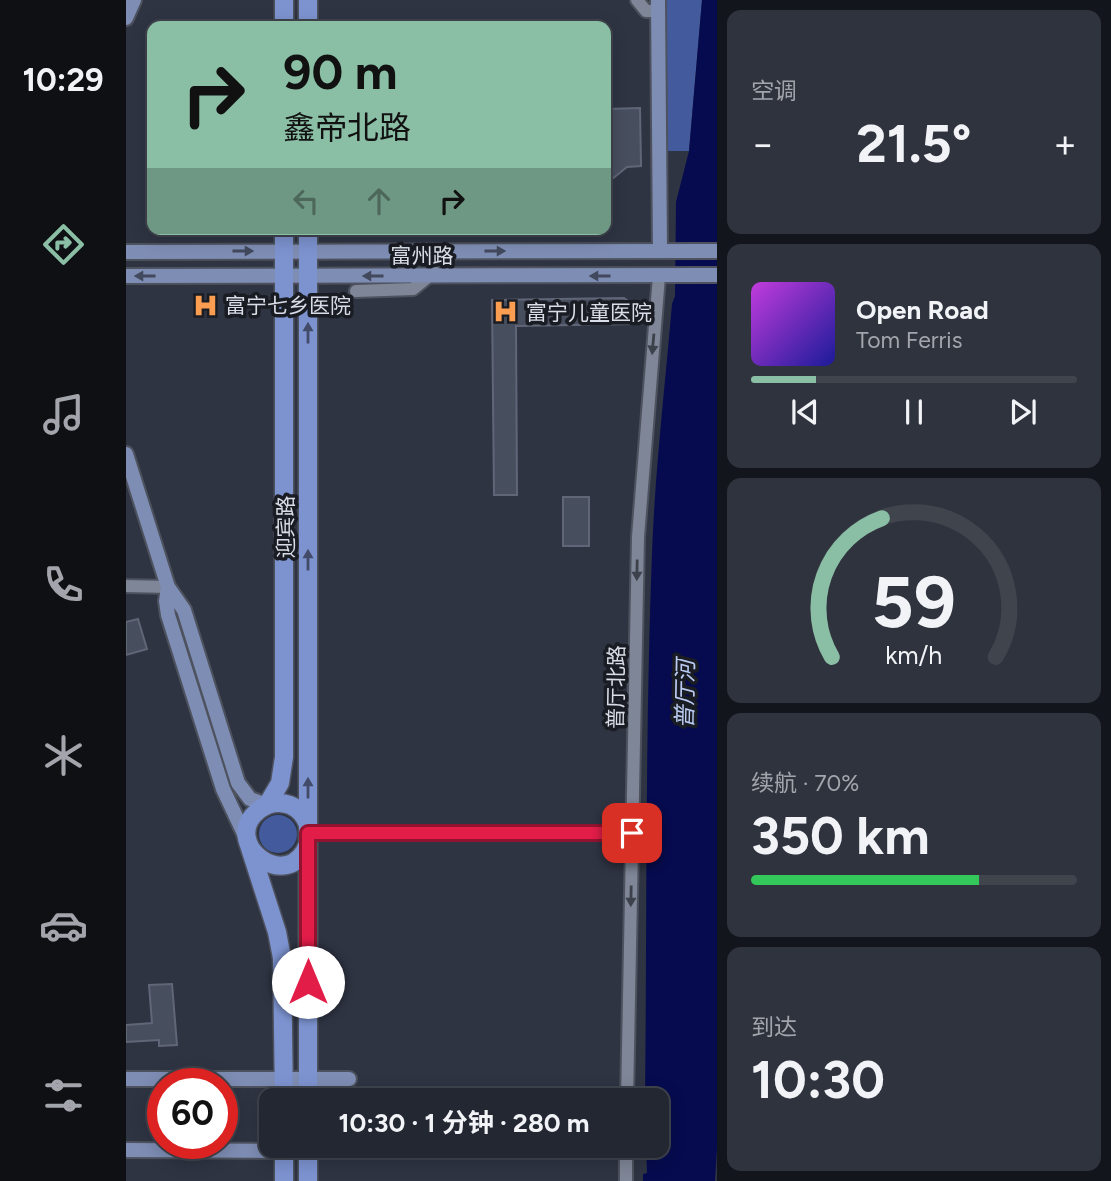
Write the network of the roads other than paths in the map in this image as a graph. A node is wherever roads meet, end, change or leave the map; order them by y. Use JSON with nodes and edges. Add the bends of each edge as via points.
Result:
{"nodes":[{"id":1,"x":134,"y":0,"type":"edge"},
{"id":2,"x":284,"y":0,"type":"edge"},
{"id":3,"x":308,"y":0,"type":"edge"},
{"id":4,"x":637,"y":0,"type":"edge"},
{"id":5,"x":658,"y":5,"type":"edge"},
{"id":6,"x":126,"y":18,"type":"edge"},
{"id":7,"x":284,"y":21,"type":"edge"},
{"id":8,"x":308,"y":21,"type":"edge"},
{"id":9,"x":284,"y":235,"type":"edge"},
{"id":10,"x":308,"y":235,"type":"edge"},
{"id":11,"x":126,"y":251,"type":"edge"},
{"id":12,"x":284,"y":251,"type":"junction"},
{"id":13,"x":308,"y":251,"type":"junction"},
{"id":14,"x":660,"y":251,"type":"junction"},
{"id":15,"x":717,"y":251,"type":"edge"},
{"id":16,"x":434,"y":272,"type":"dead end"},
{"id":17,"x":659,"y":275,"type":"junction"},
{"id":18,"x":717,"y":275,"type":"edge"},
{"id":19,"x":126,"y":276,"type":"edge"},
{"id":20,"x":285,"y":276,"type":"junction"},
{"id":21,"x":308,"y":276,"type":"junction"},
{"id":22,"x":356,"y":291,"type":"dead end"},
{"id":23,"x":126,"y":454,"type":"edge"},
{"id":24,"x":126,"y":586,"type":"edge"},
{"id":25,"x":168,"y":587,"type":"junction"},
{"id":26,"x":267,"y":805,"type":"junction"},
{"id":27,"x":632,"y":833,"type":"junction"},
{"id":28,"x":308,"y":834,"type":"junction"},
{"id":29,"x":248,"y":842,"type":"junction"},
{"id":30,"x":126,"y":1079,"type":"edge"},
{"id":31,"x":349,"y":1079,"type":"dead end"},
{"id":32,"x":284,"y":1088,"type":"edge"},
{"id":33,"x":308,"y":1088,"type":"edge"},
{"id":34,"x":627,"y":1088,"type":"edge"},
{"id":35,"x":259,"y":1148,"type":"edge"},
{"id":36,"x":126,"y":1150,"type":"edge"},
{"id":37,"x":284,"y":1158,"type":"edge"},
{"id":38,"x":308,"y":1158,"type":"edge"},
{"id":39,"x":626,"y":1158,"type":"edge"},
{"id":40,"x":284,"y":1181,"type":"edge"},
{"id":41,"x":308,"y":1181,"type":"edge"},
{"id":42,"x":625,"y":1181,"type":"edge"}],
"edges":[{"from":1,"to":6,"type":"main road"},
{"from":2,"to":7,"type":"main road"},
{"from":3,"to":8,"type":"main road"},
{"from":4,"to":5,"type":"street","via":[[646,11]]},
{"from":5,"to":14,"type":"main road"},
{"from":9,"to":12,"type":"main road","name":"迎宾路"},
{"from":10,"to":13,"type":"main road","name":"迎宾路"},
{"from":11,"to":12,"type":"main road","name":"富州路","one_way":true},
{"from":12,"to":13,"type":"main road","name":"富州路"},
{"from":12,"to":20,"type":"main road","name":"迎宾路"},
{"from":13,"to":14,"type":"main road","name":"富州路","one_way":true},
{"from":13,"to":21,"type":"main road","name":"迎宾路"},
{"from":14,"to":15,"type":"main road","name":"富州路"},
{"from":16,"to":22,"type":"street","via":[[413,289]]},
{"from":17,"to":18,"type":"main road","name":"富州路"},
{"from":17,"to":21,"type":"main road","name":"富州路","one_way":true},
{"from":17,"to":27,"type":"street","name":"普厅北路","one_way":true,"via":[[638,537]]},
{"from":20,"to":19,"type":"main road","name":"富州路","one_way":true},
{"from":20,"to":21,"type":"main road","name":"富州路"},
{"from":20,"to":26,"type":"main road","name":"迎宾路","via":[[284,757],[280,783]]},
{"from":28,"to":21,"type":"main road","name":"迎宾路","one_way":true},
{"from":23,"to":25,"type":"main road"},
{"from":24,"to":25,"type":"street"},
{"from":25,"to":26,"type":"main road","via":[[184,610],[238,783],[250,799]]},
{"from":25,"to":29,"type":"main road","via":[[168,615],[222,789]]},
{"from":26,"to":28,"type":"main road","via":[[282,803],[302,814]]},
{"from":26,"to":29,"type":"main road","name":"迎宾路","via":[[251,820]]},
{"from":27,"to":28,"type":"street"},
{"from":27,"to":34,"type":"street","name":"普厅北路","one_way":true},
{"from":28,"to":29,"type":"main road","via":[[296,860],[289,864],[274,865],[255,855]]},
{"from":28,"to":33,"type":"main road","name":"迎宾路"},
{"from":29,"to":32,"type":"main road","via":[[282,958]]},
{"from":30,"to":31,"type":"main road"},
{"from":35,"to":36,"type":"main road"},
{"from":37,"to":40,"type":"main road"},
{"from":38,"to":41,"type":"main road"},
{"from":39,"to":42,"type":"street"}]}
